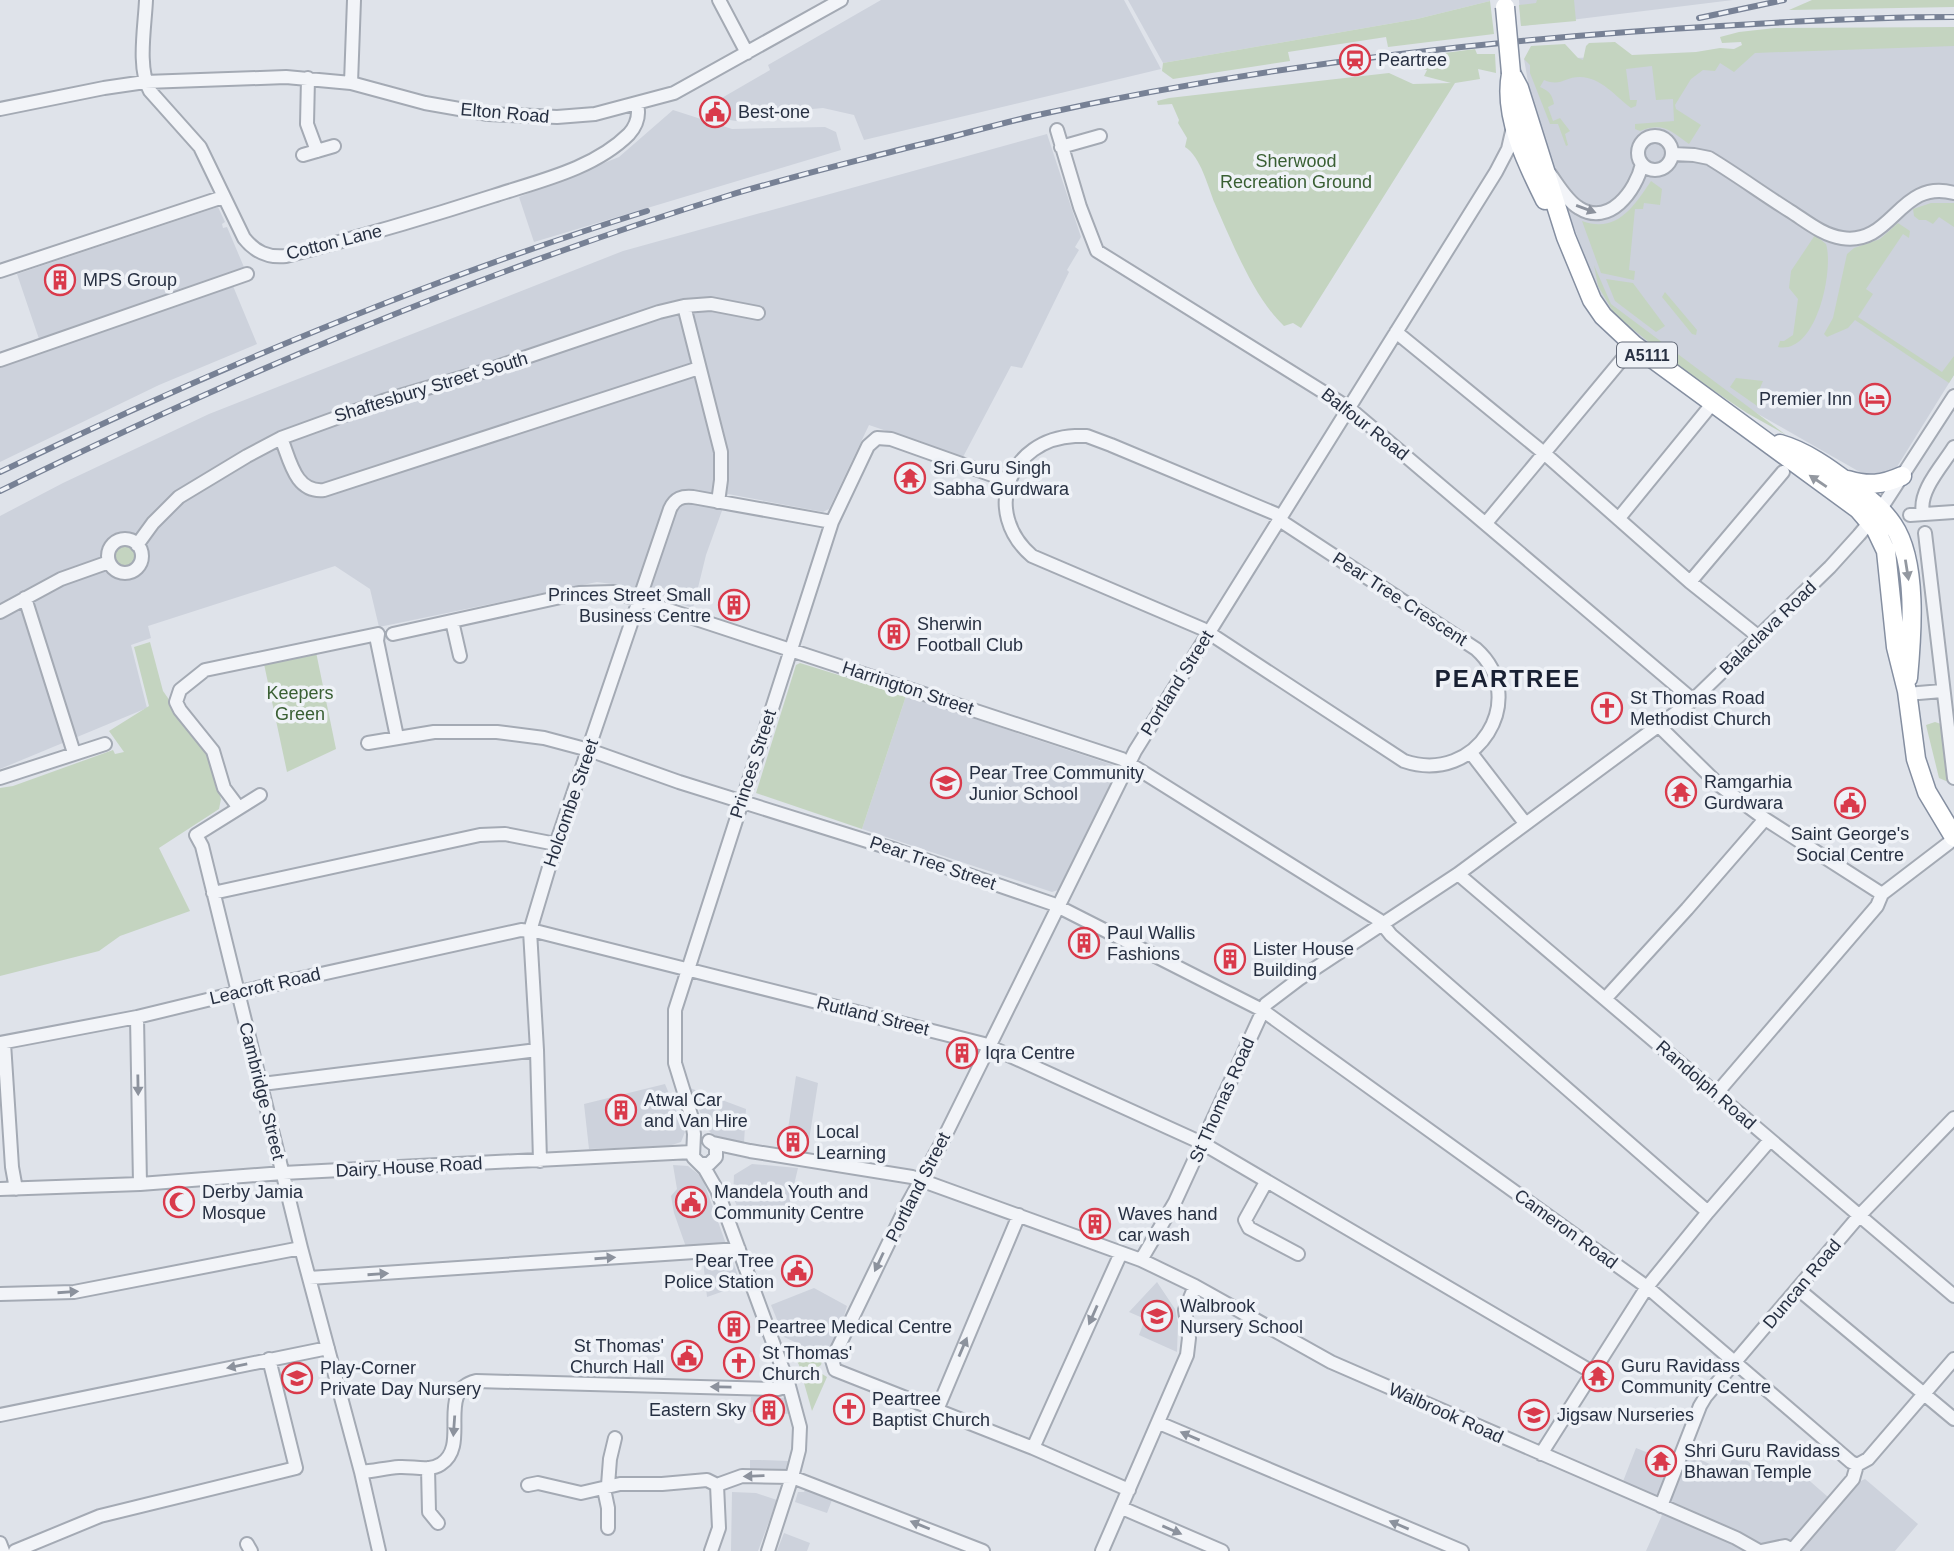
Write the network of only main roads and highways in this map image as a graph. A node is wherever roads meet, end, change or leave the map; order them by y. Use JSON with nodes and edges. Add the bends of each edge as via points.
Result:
{"nodes":[{"id":1,"x":1505,"y":2,"type":"edge"},
{"id":2,"x":1511,"y":73,"type":"junction"},
{"id":3,"x":1566,"y":237,"type":"junction"},
{"id":4,"x":1766,"y":440,"type":"junction"},
{"id":5,"x":1902,"y":476,"type":"road end"},
{"id":6,"x":1844,"y":480,"type":"junction"},
{"id":7,"x":1875,"y":516,"type":"junction"},
{"id":8,"x":1954,"y":838,"type":"edge"}],
"edges":[{"from":1,"to":2,"type":"highway","number":"A5111","bridge":true},
{"from":2,"to":3,"type":"highway","number":"A5111"},
{"from":2,"to":3,"type":"highway","number":"A5111","via":[[1508,94],[1514,124],[1539,187]]},
{"from":3,"to":4,"type":"highway","number":"A5111","via":[[1592,300],[1610,323],[1712,404]]},
{"from":4,"to":6,"type":"highway","number":"A5111","via":[[1811,458]]},
{"from":7,"to":4,"type":"highway","number":"A5111","one_way":true,"via":[[1858,509]]},
{"from":5,"to":6,"type":"highway","via":[[1872,485]]},
{"from":6,"to":7,"type":"highway","number":"A5111"},
{"from":7,"to":8,"type":"highway","number":"A5111","via":[[1886,551],[1896,647],[1922,778]]}]}
